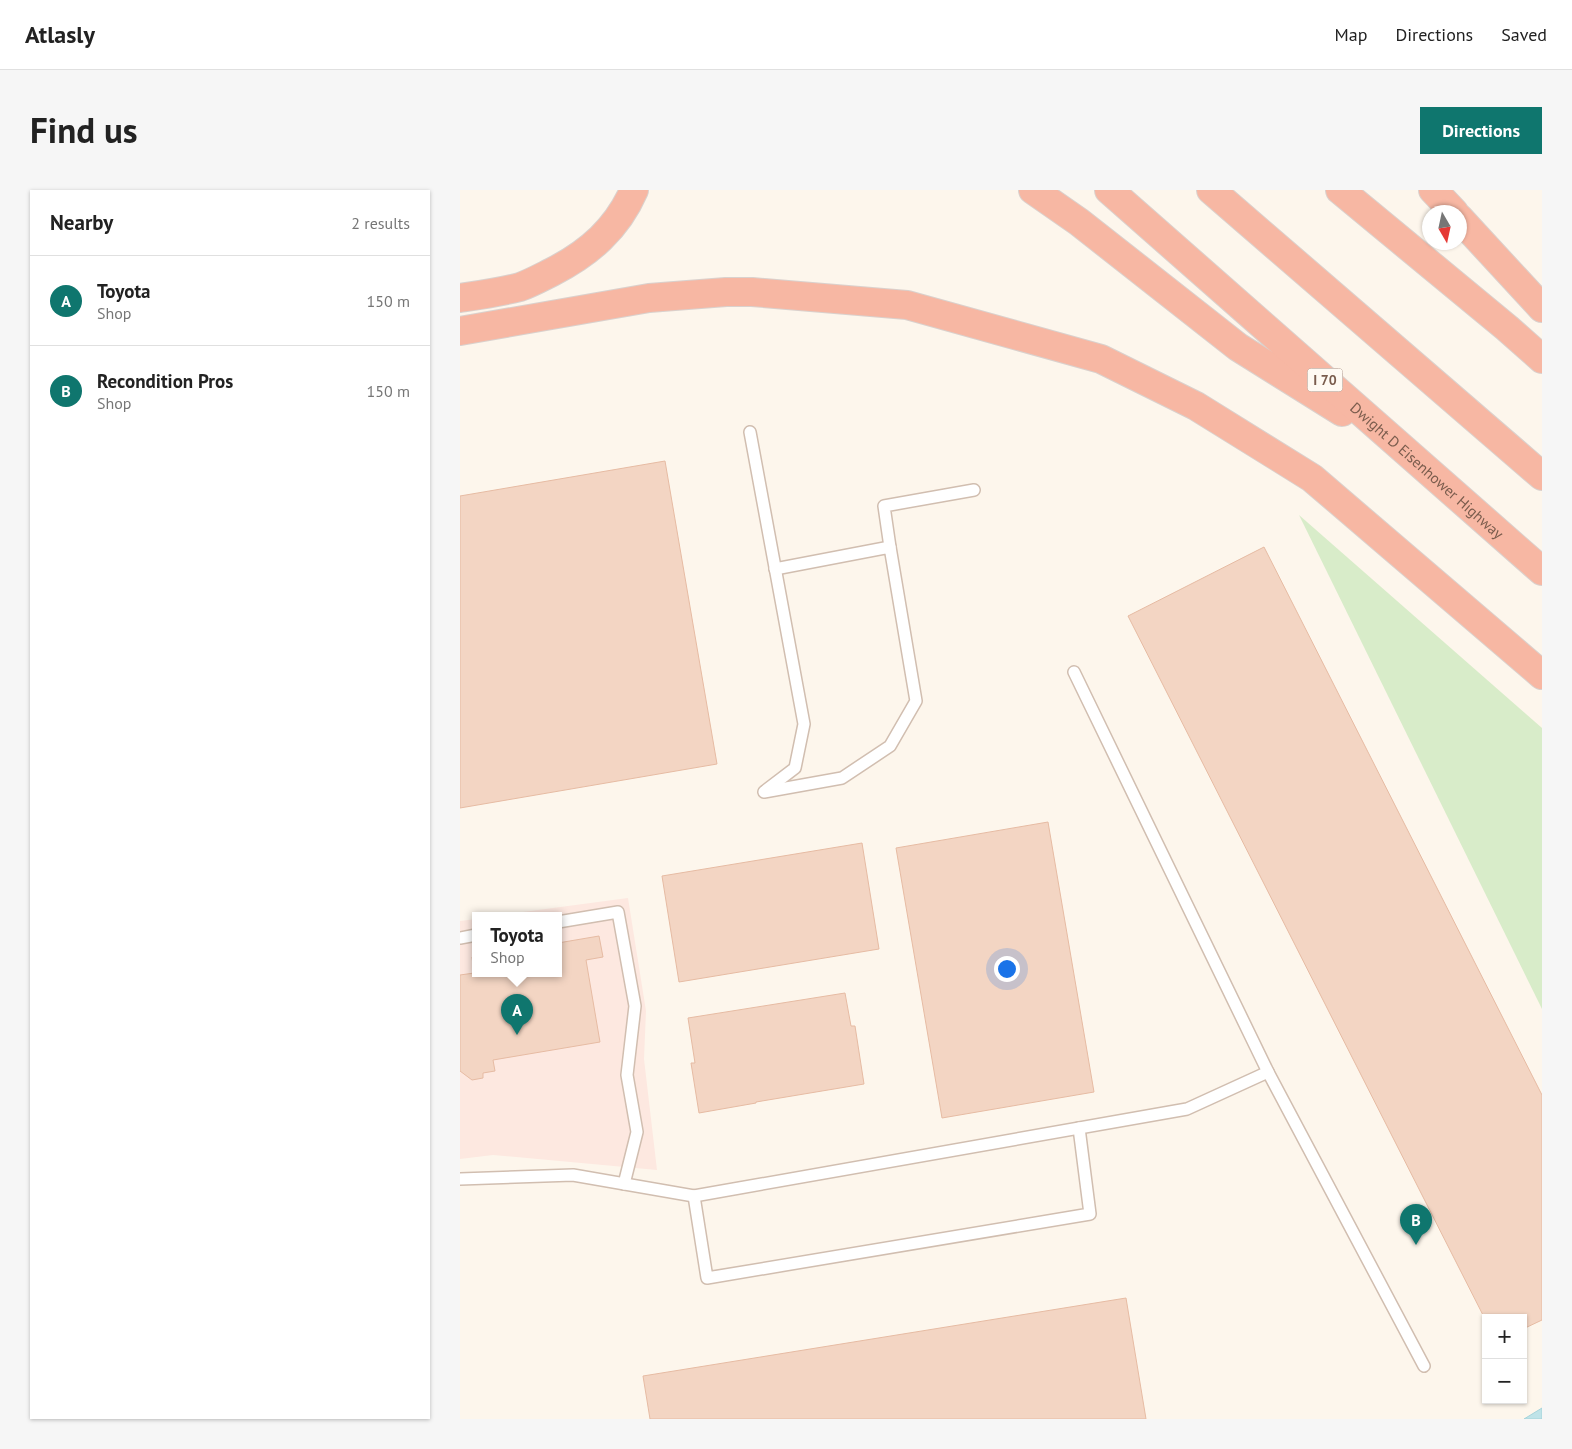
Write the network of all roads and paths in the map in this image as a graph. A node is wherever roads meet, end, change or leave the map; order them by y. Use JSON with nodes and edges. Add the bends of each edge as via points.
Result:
{"nodes":[{"id":1,"x":634,"y":190,"type":"edge"},
{"id":2,"x":1033,"y":190,"type":"edge"},
{"id":3,"x":1109,"y":190,"type":"edge"},
{"id":4,"x":1211,"y":190,"type":"edge"},
{"id":5,"x":1340,"y":190,"type":"edge"},
{"id":6,"x":1433,"y":190,"type":"edge"},
{"id":7,"x":1447,"y":205,"type":"edge"},
{"id":8,"x":1467,"y":226,"type":"edge"},
{"id":9,"x":460,"y":298,"type":"edge"},
{"id":10,"x":1542,"y":308,"type":"edge"},
{"id":11,"x":460,"y":331,"type":"edge"},
{"id":12,"x":1542,"y":359,"type":"edge"},
{"id":13,"x":750,"y":432,"type":"dead end"},
{"id":14,"x":1412,"y":456,"type":"junction"},
{"id":15,"x":1542,"y":476,"type":"edge"},
{"id":16,"x":974,"y":490,"type":"dead end"},
{"id":17,"x":890,"y":547,"type":"junction"},
{"id":18,"x":775,"y":569,"type":"junction"},
{"id":19,"x":1542,"y":570,"type":"edge"},
{"id":20,"x":1074,"y":672,"type":"dead end"},
{"id":21,"x":1542,"y":675,"type":"edge"},
{"id":22,"x":562,"y":921,"type":"edge"},
{"id":23,"x":1268,"y":1072,"type":"junction"},
{"id":24,"x":1079,"y":1128,"type":"junction"},
{"id":25,"x":460,"y":1179,"type":"edge"},
{"id":26,"x":624,"y":1184,"type":"junction"},
{"id":27,"x":694,"y":1196,"type":"junction"},
{"id":28,"x":1424,"y":1366,"type":"dead end"}],
"edges":[{"from":1,"to":9,"type":"highway","via":[[622,213],[602,238],[570,263],[521,286]]},
{"from":2,"to":14,"type":"highway","via":[[1079,222],[1238,347]]},
{"from":3,"to":14,"type":"highway","name":"Dwight D Eisenhower Highway","number":"I 70"},
{"from":4,"to":15,"type":"highway"},
{"from":5,"to":12,"type":"highway"},
{"from":6,"to":7,"type":"highway"},
{"from":8,"to":10,"type":"highway"},
{"from":11,"to":21,"type":"highway","via":[[649,298],[752,292],[907,305],[1101,359],[1196,406],[1312,478]]},
{"from":13,"to":18,"type":"lane"},
{"from":14,"to":19,"type":"highway","name":"Dwight D Eisenhower Highway","number":"I 70"},
{"from":16,"to":17,"type":"lane","via":[[884,506]]},
{"from":17,"to":18,"type":"lane"},
{"from":17,"to":18,"type":"lane","via":[[916,701],[890,746],[842,778],[764,792],[795,768],[804,724]]},
{"from":20,"to":23,"type":"lane"},
{"from":22,"to":26,"type":"lane","via":[[618,912],[635,1006],[627,1075],[637,1132]]},
{"from":23,"to":24,"type":"lane","via":[[1187,1109]]},
{"from":23,"to":28,"type":"lane"},
{"from":24,"to":27,"type":"lane"},
{"from":24,"to":27,"type":"lane","via":[[1090,1214],[707,1278]]},
{"from":25,"to":26,"type":"lane","via":[[573,1175]]},
{"from":26,"to":27,"type":"lane"}]}
